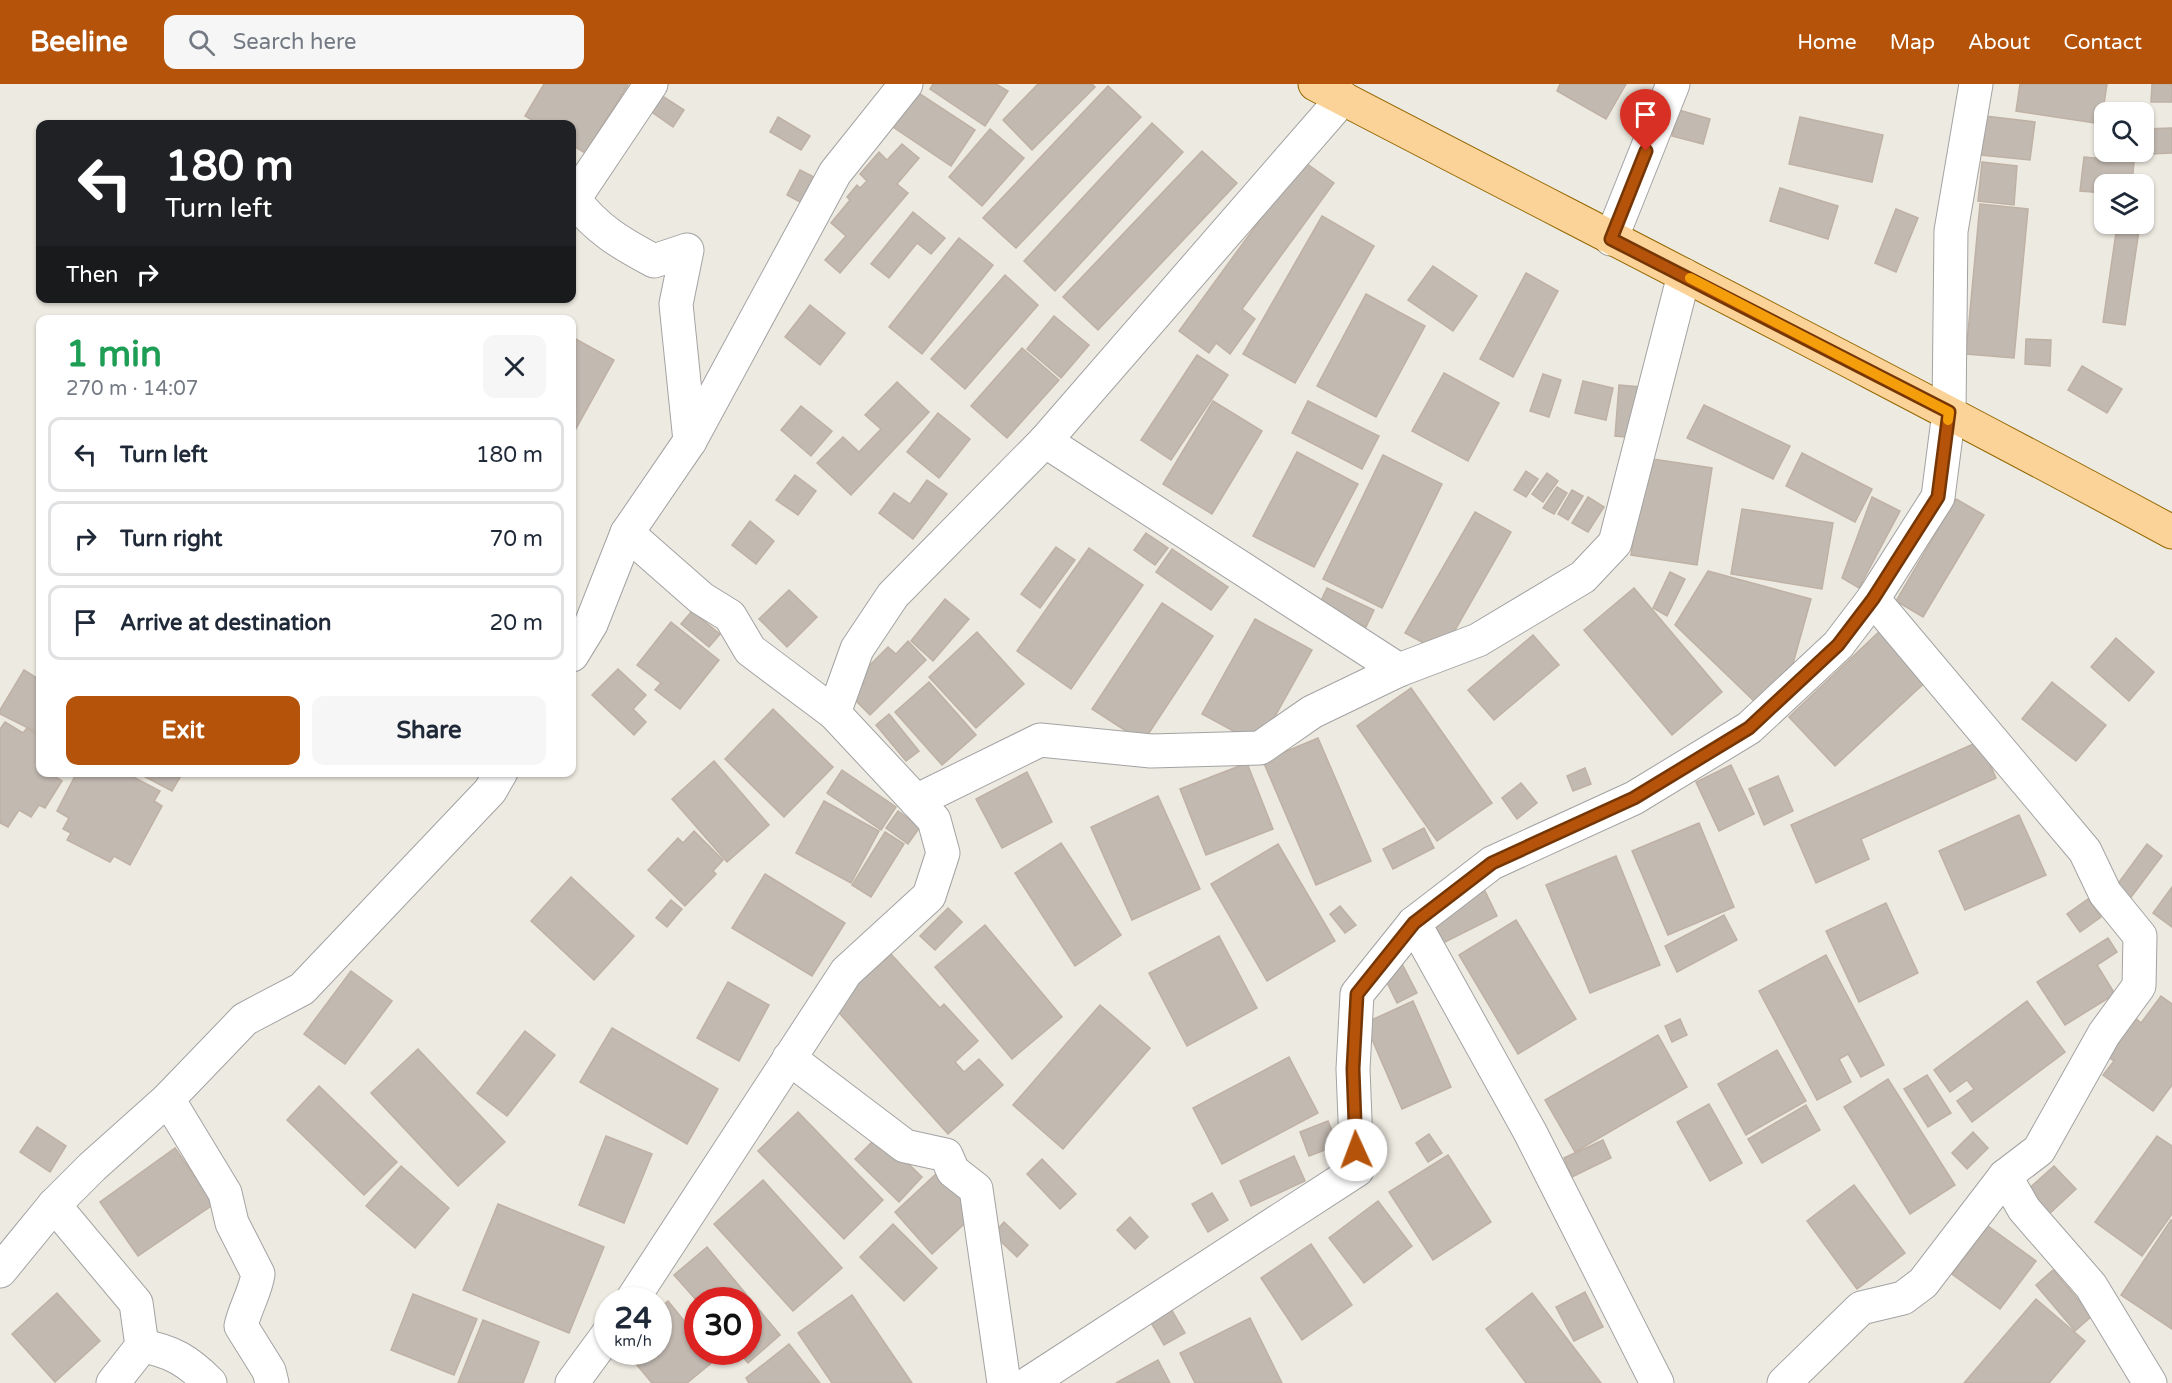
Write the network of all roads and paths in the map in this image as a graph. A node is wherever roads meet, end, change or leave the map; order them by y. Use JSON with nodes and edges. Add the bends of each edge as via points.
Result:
{"nodes":[{"id":1,"x":651,"y":84,"type":"edge"},
{"id":2,"x":906,"y":84,"type":"edge"},
{"id":3,"x":1673,"y":84,"type":"edge"},
{"id":4,"x":1976,"y":84,"type":"edge"},
{"id":5,"x":1329,"y":91,"type":"edge"},
{"id":6,"x":576,"y":196,"type":"edge"},
{"id":7,"x":576,"y":202,"type":"edge"},
{"id":8,"x":1611,"y":239,"type":"junction"},
{"id":9,"x":1684,"y":274,"type":"junction"},
{"id":10,"x":1949,"y":412,"type":"junction"},
{"id":11,"x":690,"y":441,"type":"junction"},
{"id":12,"x":1045,"y":441,"type":"junction"},
{"id":13,"x":2172,"y":532,"type":"edge"},
{"id":14,"x":627,"y":533,"type":"junction"},
{"id":15,"x":1873,"y":599,"type":"junction"},
{"id":16,"x":581,"y":629,"type":"edge"},
{"id":17,"x":576,"y":643,"type":"edge"},
{"id":18,"x":1399,"y":670,"type":"junction"},
{"id":19,"x":834,"y":713,"type":"junction"},
{"id":20,"x":498,"y":777,"type":"edge"},
{"id":21,"x":916,"y":801,"type":"junction"},
{"id":22,"x":1414,"y":923,"type":"junction"},
{"id":23,"x":789,"y":1058,"type":"junction"},
{"id":24,"x":168,"y":1099,"type":"junction"},
{"id":25,"x":2005,"y":1176,"type":"junction"},
{"id":26,"x":54,"y":1205,"type":"junction"},
{"id":27,"x":0,"y":1271,"type":"edge"},
{"id":28,"x":640,"y":1287,"type":"edge"},
{"id":29,"x":142,"y":1346,"type":"junction"},
{"id":30,"x":594,"y":1353,"type":"edge"},
{"id":31,"x":269,"y":1381,"type":"edge"},
{"id":32,"x":113,"y":1383,"type":"edge"},
{"id":33,"x":210,"y":1383,"type":"edge"},
{"id":34,"x":572,"y":1383,"type":"edge"},
{"id":35,"x":1004,"y":1383,"type":"edge"},
{"id":36,"x":1029,"y":1383,"type":"edge"},
{"id":37,"x":1657,"y":1383,"type":"edge"},
{"id":38,"x":1784,"y":1383,"type":"edge"},
{"id":39,"x":2150,"y":1383,"type":"edge"}],
"edges":[{"from":1,"to":6,"type":"street"},
{"from":2,"to":11,"type":"street","via":[[835,173]]},
{"from":3,"to":8,"type":"street"},
{"from":4,"to":10,"type":"street","via":[[1951,231]]},
{"from":5,"to":8,"type":"main road"},
{"from":5,"to":12,"type":"street"},
{"from":7,"to":11,"type":"street","via":[[615,241],[654,261],[687,250],[676,304]]},
{"from":8,"to":9,"type":"main road"},
{"from":9,"to":10,"type":"main road"},
{"from":9,"to":18,"type":"street","via":[[1615,543],[1583,577],[1478,640]]},
{"from":10,"to":13,"type":"main road"},
{"from":10,"to":15,"type":"street","via":[[1938,497]]},
{"from":11,"to":14,"type":"street"},
{"from":12,"to":18,"type":"street"},
{"from":12,"to":19,"type":"street","via":[[893,595],[857,649]]},
{"from":14,"to":16,"type":"street"},
{"from":14,"to":19,"type":"street","via":[[701,598],[730,616],[750,650]]},
{"from":15,"to":22,"type":"street","via":[[1838,645],[1749,728],[1634,798],[1492,863]]},
{"from":15,"to":25,"type":"street","via":[[2085,851],[2105,893],[2140,936],[2139,986],[2104,1034],[2038,1150]]},
{"from":16,"to":17,"type":"street"},
{"from":18,"to":21,"type":"street","via":[[1312,712],[1260,748],[1151,751],[1040,740]]},
{"from":19,"to":21,"type":"street"},
{"from":20,"to":24,"type":"street","via":[[490,791],[302,988],[245,1018]]},
{"from":21,"to":23,"type":"street","via":[[934,820],[943,853],[928,896],[846,972]]},
{"from":22,"to":36,"type":"street","via":[[1357,994],[1353,1069],[1357,1170]]},
{"from":22,"to":37,"type":"street","via":[[1530,1132]]},
{"from":23,"to":28,"type":"street"},
{"from":23,"to":35,"type":"street","via":[[905,1146],[946,1155],[953,1171],[976,1189]]},
{"from":24,"to":26,"type":"street"},
{"from":24,"to":31,"type":"street","via":[[225,1193],[232,1223],[258,1274],[241,1326]]},
{"from":25,"to":38,"type":"street","via":[[1923,1282],[1903,1298],[1861,1308]]},
{"from":25,"to":39,"type":"street","via":[[2024,1209],[2091,1286]]},
{"from":26,"to":27,"type":"street"},
{"from":26,"to":29,"type":"street","via":[[136,1303]]},
{"from":29,"to":32,"type":"street"},
{"from":29,"to":33,"type":"street","via":[[166,1350],[194,1366]]},
{"from":30,"to":34,"type":"street"}]}
